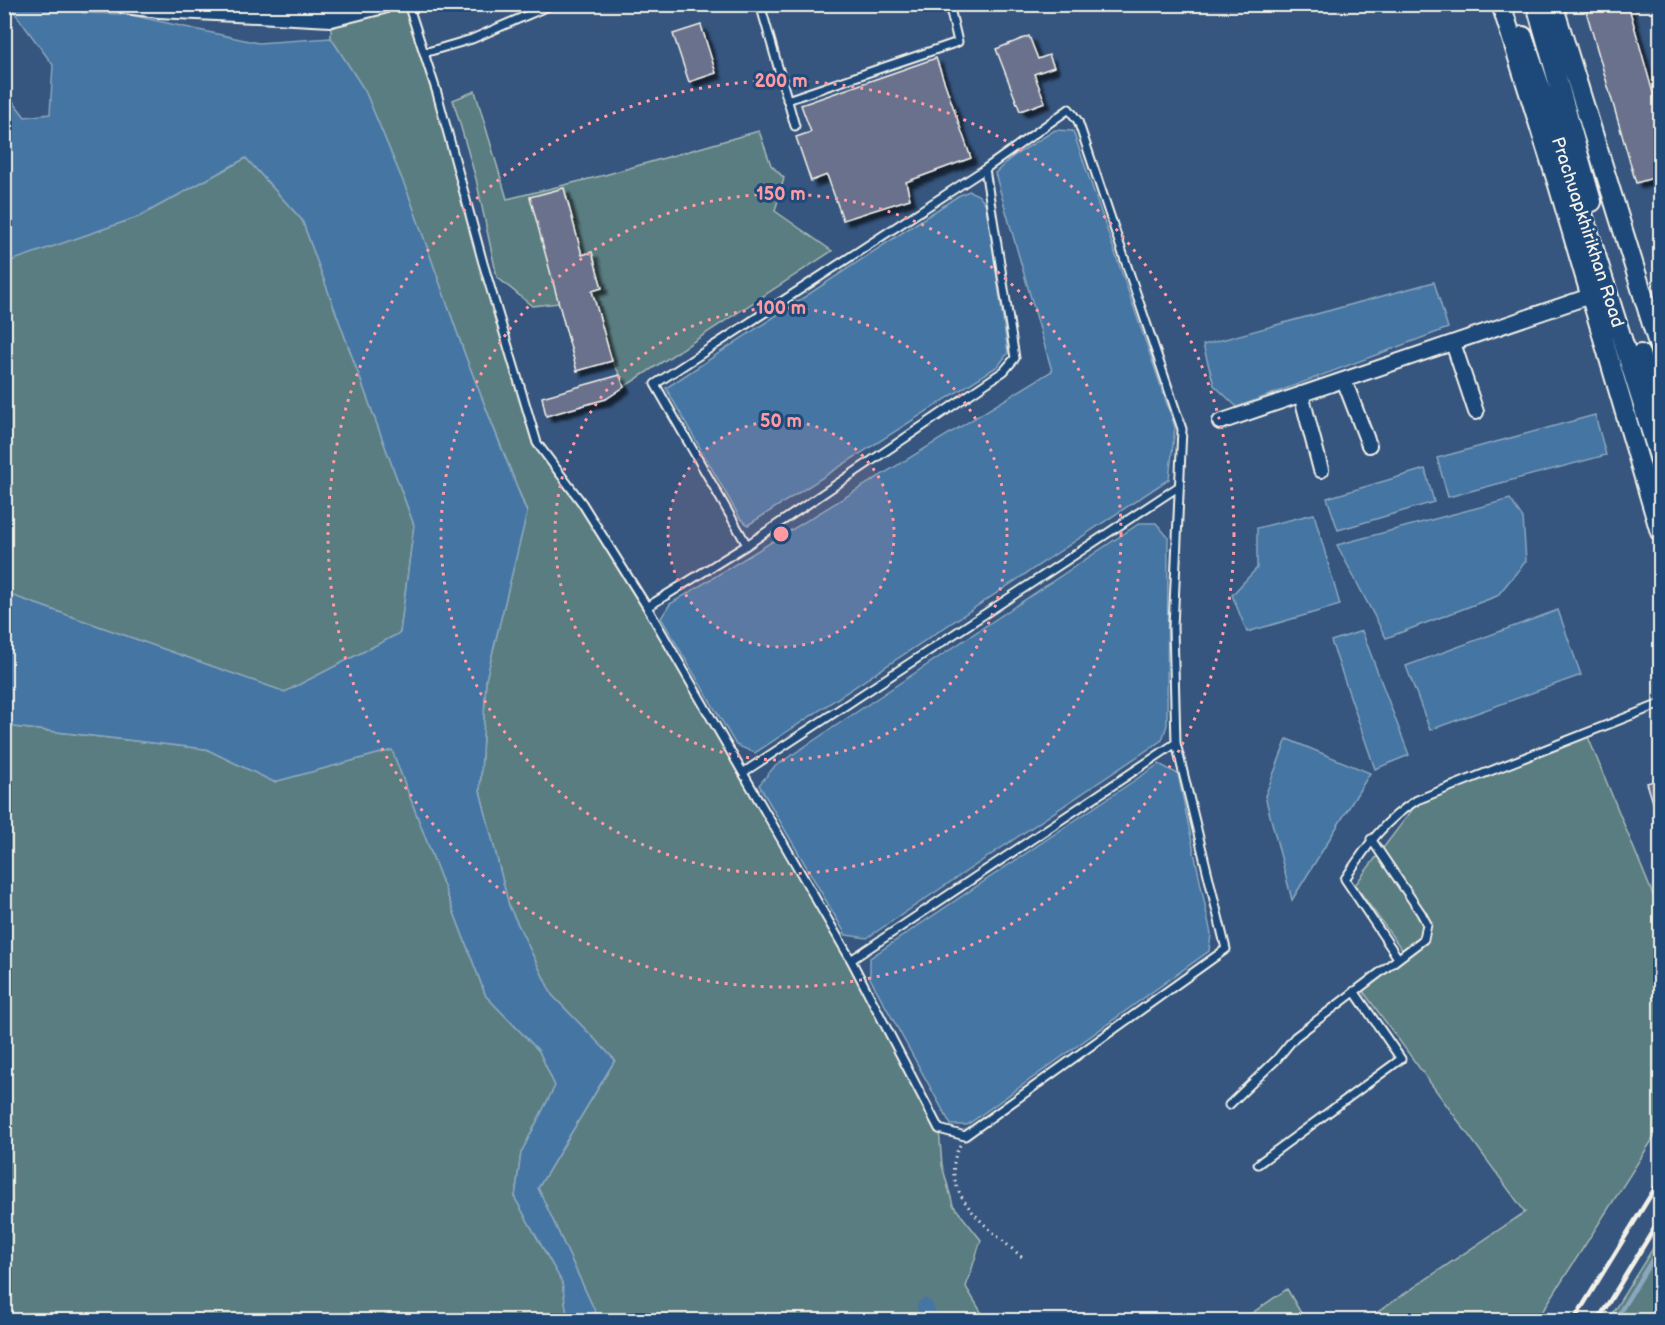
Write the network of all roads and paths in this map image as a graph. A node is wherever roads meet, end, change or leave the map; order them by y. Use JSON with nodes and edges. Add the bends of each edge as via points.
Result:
{"nodes":[{"id":1,"x":125,"y":4,"type":"edge"},
{"id":2,"x":383,"y":4,"type":"edge"},
{"id":3,"x":408,"y":4,"type":"edge"},
{"id":4,"x":553,"y":4,"type":"edge"},
{"id":5,"x":760,"y":4,"type":"edge"},
{"id":6,"x":949,"y":4,"type":"edge"},
{"id":7,"x":1501,"y":4,"type":"edge"},
{"id":8,"x":1513,"y":4,"type":"edge"},
{"id":9,"x":1536,"y":4,"type":"edge"},
{"id":10,"x":1553,"y":4,"type":"edge"},
{"id":11,"x":160,"y":6,"type":"edge"},
{"id":12,"x":424,"y":53,"type":"junction"},
{"id":13,"x":787,"y":99,"type":"junction"},
{"id":14,"x":795,"y":126,"type":"dead end"},
{"id":15,"x":985,"y":169,"type":"junction"},
{"id":16,"x":1590,"y":296,"type":"junction"},
{"id":17,"x":1453,"y":343,"type":"junction"},
{"id":18,"x":1660,"y":350,"type":"edge"},
{"id":19,"x":1344,"y":380,"type":"junction"},
{"id":20,"x":1301,"y":394,"type":"junction"},
{"id":21,"x":1476,"y":412,"type":"dead end"},
{"id":22,"x":1660,"y":418,"type":"edge"},
{"id":23,"x":1220,"y":422,"type":"dead end"},
{"id":24,"x":1369,"y":446,"type":"dead end"},
{"id":25,"x":1660,"y":460,"type":"edge"},
{"id":26,"x":1321,"y":470,"type":"dead end"},
{"id":27,"x":1178,"y":487,"type":"junction"},
{"id":28,"x":1660,"y":532,"type":"edge"},
{"id":29,"x":747,"y":545,"type":"junction"},
{"id":30,"x":647,"y":607,"type":"junction"},
{"id":31,"x":1660,"y":704,"type":"edge"},
{"id":32,"x":1176,"y":742,"type":"junction"},
{"id":33,"x":744,"y":772,"type":"junction"},
{"id":34,"x":1371,"y":839,"type":"junction"},
{"id":35,"x":1398,"y":958,"type":"junction"},
{"id":36,"x":851,"y":960,"type":"junction"},
{"id":37,"x":1354,"y":991,"type":"junction"},
{"id":38,"x":1229,"y":1105,"type":"dead end"},
{"id":39,"x":965,"y":1136,"type":"junction"},
{"id":40,"x":1258,"y":1164,"type":"dead end"},
{"id":41,"x":1024,"y":1258,"type":"dead end"}],
"edges":[{"from":1,"to":11,"type":"main road"},
{"from":2,"to":11,"type":"main road","via":[[331,17]]},
{"from":3,"to":12,"type":"lane"},
{"from":4,"to":12,"type":"lane","via":[[472,39]]},
{"from":5,"to":13,"type":"lane"},
{"from":6,"to":13,"type":"lane","via":[[958,42]]},
{"from":7,"to":16,"type":"main road"},
{"from":8,"to":25,"type":"main road","name":"Prachuapkhirikhan Road"},
{"from":9,"to":22,"type":"main road","name":"Prachuapkhirikhan Road","via":[[1586,182]]},
{"from":10,"to":18,"type":"main road"},
{"from":12,"to":30,"type":"lane","via":[[537,443],[582,503]]},
{"from":13,"to":14,"type":"lane"},
{"from":15,"to":27,"type":"lane","via":[[1068,109],[1078,121],[1182,429]]},
{"from":15,"to":29,"type":"lane","via":[[1016,358],[1004,371]]},
{"from":15,"to":29,"type":"lane","via":[[655,384]]},
{"from":16,"to":17,"type":"street"},
{"from":16,"to":28,"type":"main road"},
{"from":17,"to":19,"type":"street"},
{"from":17,"to":21,"type":"street"},
{"from":19,"to":20,"type":"street"},
{"from":19,"to":24,"type":"street"},
{"from":20,"to":23,"type":"street"},
{"from":20,"to":26,"type":"street"},
{"from":27,"to":32,"type":"lane","via":[[1173,627]]},
{"from":27,"to":33,"type":"lane"},
{"from":29,"to":30,"type":"lane"},
{"from":30,"to":33,"type":"lane"},
{"from":31,"to":34,"type":"lane","via":[[1417,800],[1389,819]]},
{"from":32,"to":36,"type":"lane"},
{"from":32,"to":39,"type":"lane","via":[[1226,949]]},
{"from":33,"to":36,"type":"lane"},
{"from":34,"to":35,"type":"lane","via":[[1345,879]]},
{"from":34,"to":35,"type":"lane","via":[[1427,924],[1424,939]]},
{"from":35,"to":37,"type":"lane"},
{"from":36,"to":39,"type":"lane","via":[[939,1129]]},
{"from":37,"to":38,"type":"lane","via":[[1295,1037]]},
{"from":37,"to":40,"type":"lane","via":[[1401,1059]]},
{"from":39,"to":41,"type":"path","via":[[955,1154],[953,1177],[964,1204]]}]}
